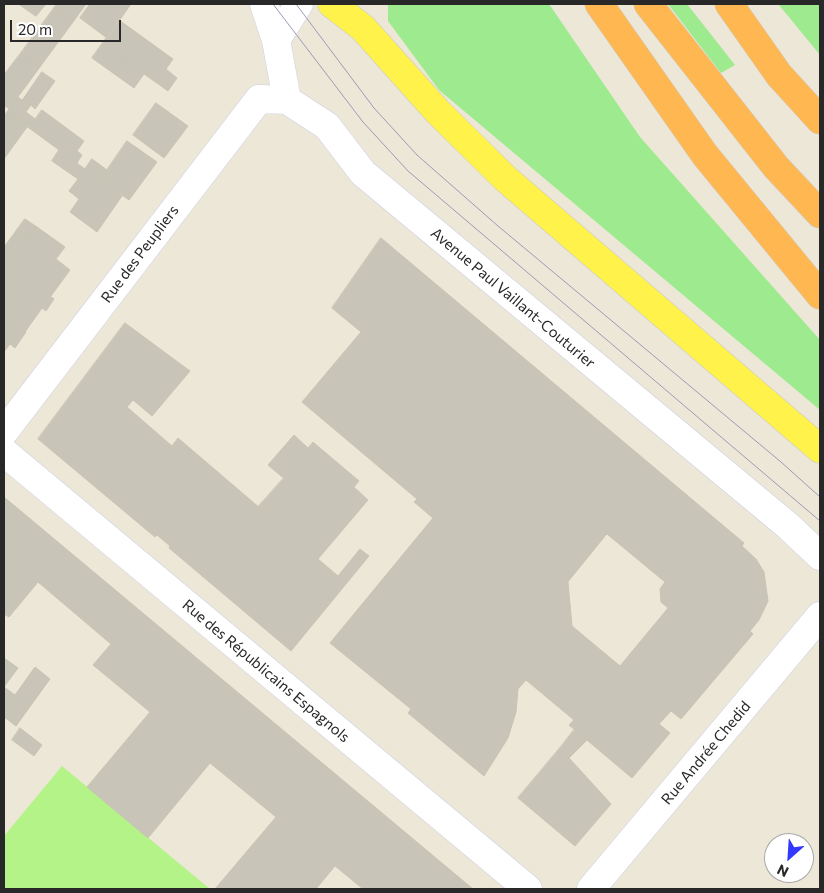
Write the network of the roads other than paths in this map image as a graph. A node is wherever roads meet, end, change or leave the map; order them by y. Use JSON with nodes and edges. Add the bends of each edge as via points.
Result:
{"nodes":[{"id":1,"x":264,"y":4,"type":"edge"},
{"id":2,"x":299,"y":4,"type":"edge"},
{"id":3,"x":332,"y":4,"type":"edge"},
{"id":4,"x":599,"y":4,"type":"edge"},
{"id":5,"x":648,"y":4,"type":"edge"},
{"id":6,"x":728,"y":4,"type":"edge"},
{"id":7,"x":362,"y":16,"type":"edge"},
{"id":8,"x":276,"y":40,"type":"junction"},
{"id":9,"x":287,"y":100,"type":"junction"},
{"id":10,"x":820,"y":120,"type":"edge"},
{"id":11,"x":820,"y":214,"type":"edge"},
{"id":12,"x":820,"y":295,"type":"edge"},
{"id":13,"x":4,"y":432,"type":"edge"},
{"id":14,"x":820,"y":449,"type":"edge"},
{"id":15,"x":4,"y":452,"type":"edge"},
{"id":16,"x":820,"y":556,"type":"edge"},
{"id":17,"x":820,"y":616,"type":"edge"},
{"id":18,"x":528,"y":889,"type":"edge"},
{"id":19,"x":591,"y":889,"type":"edge"}],
"edges":[{"from":1,"to":8,"type":"street"},
{"from":2,"to":8,"type":"street"},
{"from":3,"to":7,"type":"main road"},
{"from":4,"to":12,"type":"highway","via":[[705,155]]},
{"from":5,"to":11,"type":"highway","via":[[776,167]]},
{"from":6,"to":10,"type":"highway","via":[[779,75]]},
{"from":7,"to":14,"type":"main road","via":[[438,112],[506,178]]},
{"from":8,"to":9,"type":"street"},
{"from":9,"to":13,"type":"street","name":"Rue des Peupliers","via":[[258,99]]},
{"from":9,"to":16,"type":"street","name":"Avenue Paul Vaillant-Couturier","via":[[327,126],[363,173],[787,525]]},
{"from":15,"to":18,"type":"street","name":"Rue des Républicains Espagnols"},
{"from":17,"to":19,"type":"street","name":"Rue Andrée Chedid"}]}
